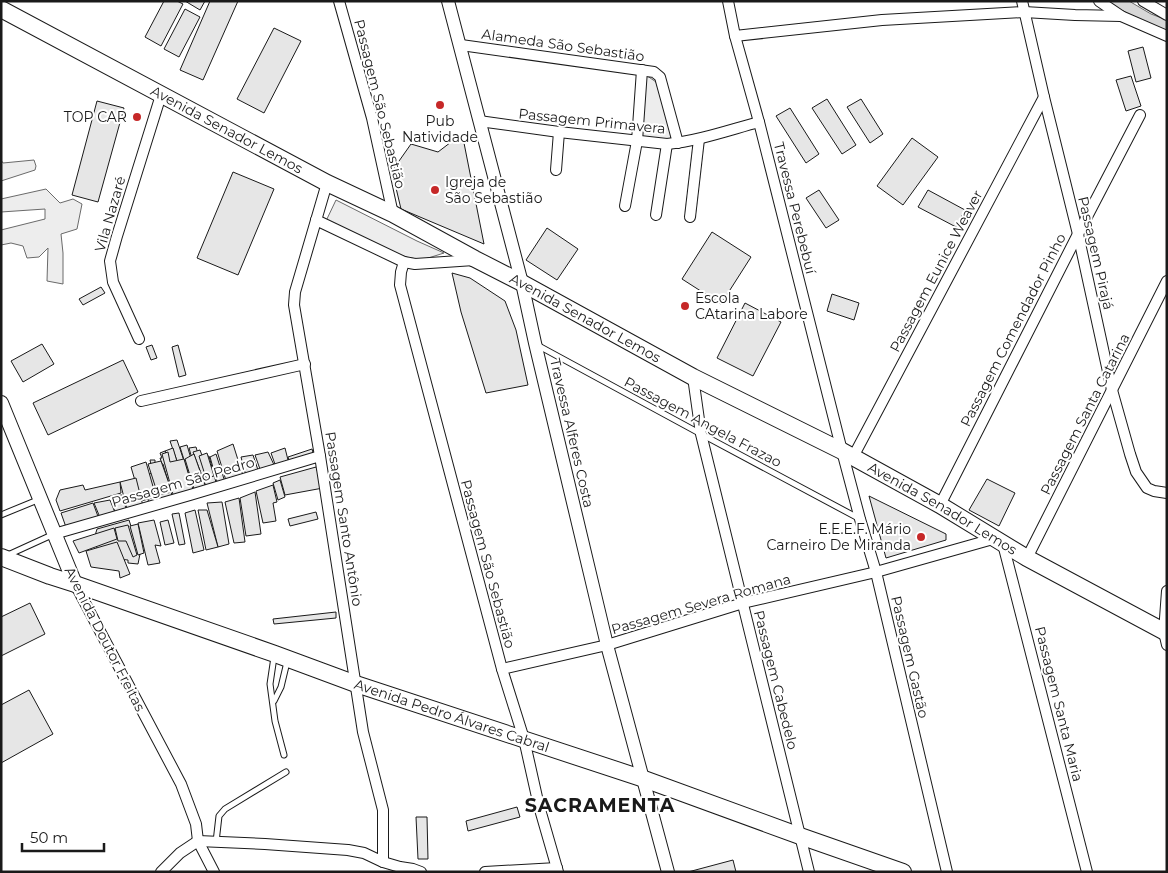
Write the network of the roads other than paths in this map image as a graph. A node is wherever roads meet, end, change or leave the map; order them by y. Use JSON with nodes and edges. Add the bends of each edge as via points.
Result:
{"nodes":[{"id":1,"x":339,"y":1,"type":"edge"},
{"id":2,"x":448,"y":1,"type":"edge"},
{"id":3,"x":728,"y":1,"type":"edge"},
{"id":4,"x":1099,"y":1,"type":"edge"},
{"id":5,"x":1143,"y":1,"type":"edge"},
{"id":6,"x":1023,"y":6,"type":"edge"},
{"id":7,"x":1,"y":9,"type":"edge"},
{"id":8,"x":1167,"y":15,"type":"edge"},
{"id":9,"x":1121,"y":16,"type":"junction"},
{"id":10,"x":736,"y":36,"type":"junction"},
{"id":11,"x":1167,"y":36,"type":"edge"},
{"id":12,"x":460,"y":44,"type":"junction"},
{"id":13,"x":642,"y":70,"type":"junction"},
{"id":14,"x":161,"y":95,"type":"junction"},
{"id":15,"x":1044,"y":98,"type":"junction"},
{"id":16,"x":1140,"y":115,"type":"dead end"},
{"id":17,"x":479,"y":121,"type":"junction"},
{"id":18,"x":759,"y":122,"type":"junction"},
{"id":19,"x":559,"y":132,"type":"junction"},
{"id":20,"x":699,"y":139,"type":"junction"},
{"id":21,"x":637,"y":141,"type":"junction"},
{"id":22,"x":678,"y":143,"type":"junction"},
{"id":23,"x":667,"y":144,"type":"junction"},
{"id":24,"x":556,"y":170,"type":"dead end"},
{"id":25,"x":327,"y":183,"type":"junction"},
{"id":26,"x":625,"y":206,"type":"dead end"},
{"id":27,"x":393,"y":214,"type":"junction"},
{"id":28,"x":656,"y":215,"type":"dead end"},
{"id":29,"x":690,"y":216,"type":"dead end"},
{"id":30,"x":316,"y":220,"type":"junction"},
{"id":31,"x":1078,"y":234,"type":"junction"},
{"id":32,"x":475,"y":260,"type":"junction"},
{"id":33,"x":404,"y":262,"type":"junction"},
{"id":34,"x":1167,"y":281,"type":"edge"},
{"id":35,"x":522,"y":283,"type":"junction"},
{"id":36,"x":139,"y":339,"type":"dead end"},
{"id":37,"x":535,"y":344,"type":"junction"},
{"id":38,"x":305,"y":364,"type":"junction"},
{"id":39,"x":693,"y":377,"type":"junction"},
{"id":40,"x":1112,"y":390,"type":"junction"},
{"id":41,"x":140,"y":401,"type":"dead end"},
{"id":42,"x":1,"y":403,"type":"edge"},
{"id":43,"x":700,"y":434,"type":"junction"},
{"id":44,"x":848,"y":454,"type":"junction"},
{"id":45,"x":320,"y":456,"type":"junction"},
{"id":46,"x":1167,"y":493,"type":"edge"},
{"id":47,"x":40,"y":499,"type":"junction"},
{"id":48,"x":940,"y":505,"type":"junction"},
{"id":49,"x":1,"y":515,"type":"edge"},
{"id":50,"x":860,"y":519,"type":"junction"},
{"id":51,"x":54,"y":534,"type":"junction"},
{"id":52,"x":998,"y":541,"type":"junction"},
{"id":53,"x":2,"y":557,"type":"edge"},
{"id":54,"x":1027,"y":558,"type":"junction"},
{"id":55,"x":876,"y":572,"type":"junction"},
{"id":56,"x":75,"y":584,"type":"junction"},
{"id":57,"x":1167,"y":592,"type":"edge"},
{"id":58,"x":743,"y":603,"type":"junction"},
{"id":59,"x":1166,"y":637,"type":"edge"},
{"id":60,"x":607,"y":645,"type":"junction"},
{"id":61,"x":281,"y":657,"type":"junction"},
{"id":62,"x":502,"y":669,"type":"junction"},
{"id":63,"x":356,"y":684,"type":"junction"},
{"id":64,"x":273,"y":701,"type":"junction"},
{"id":65,"x":524,"y":739,"type":"junction"},
{"id":66,"x":284,"y":755,"type":"dead end"},
{"id":67,"x":286,"y":772,"type":"dead end"},
{"id":68,"x":644,"y":780,"type":"junction"},
{"id":69,"x":800,"y":836,"type":"junction"},
{"id":70,"x":198,"y":841,"type":"junction"},
{"id":71,"x":216,"y":842,"type":"junction"},
{"id":72,"x":382,"y":862,"type":"junction"},
{"id":73,"x":557,"y":870,"type":"edge"},
{"id":74,"x":416,"y":871,"type":"edge"},
{"id":75,"x":160,"y":872,"type":"edge"},
{"id":76,"x":214,"y":872,"type":"edge"},
{"id":77,"x":485,"y":872,"type":"edge"},
{"id":78,"x":668,"y":872,"type":"edge"},
{"id":79,"x":809,"y":872,"type":"edge"},
{"id":80,"x":903,"y":872,"type":"edge"},
{"id":81,"x":947,"y":872,"type":"edge"},
{"id":82,"x":1087,"y":872,"type":"edge"}],
"edges":[{"from":1,"to":27,"type":"street","name":"Passagem São Sebastião","via":[[372,118]]},
{"from":2,"to":12,"type":"street","name":"Travessa Alferes Costa"},
{"from":3,"to":10,"type":"street","name":"Travessa Perebebuí"},
{"from":4,"to":9,"type":"street"},
{"from":5,"to":8,"type":"street"},
{"from":6,"to":9,"type":"street","via":[[1075,15]]},
{"from":6,"to":10,"type":"street"},
{"from":6,"to":15,"type":"street","name":"Passagem Pirajá"},
{"from":7,"to":14,"type":"main road","name":"Avenida Senador Lemos"},
{"from":9,"to":11,"type":"street"},
{"from":10,"to":18,"type":"street","name":"Travessa Perebebuí"},
{"from":12,"to":13,"type":"street","name":"Alameda São Sebastião"},
{"from":12,"to":17,"type":"street","name":"Travessa Alferes Costa"},
{"from":13,"to":21,"type":"street"},
{"from":13,"to":22,"type":"street","name":"Alameda São Sebastião","via":[[660,77]]},
{"from":14,"to":25,"type":"main road","name":"Avenida Senador Lemos"},
{"from":14,"to":36,"type":"street","name":"Vila Nazaré","via":[[110,261],[113,282]]},
{"from":15,"to":31,"type":"street","name":"Passagem Pirajá"},
{"from":15,"to":44,"type":"street","name":"Passagem Eunice Weaver"},
{"from":16,"to":31,"type":"street","name":"Passagem Comendador Pinho"},
{"from":17,"to":19,"type":"street","name":"Passagem Primavera"},
{"from":17,"to":35,"type":"street","name":"Travessa Alferes Costa"},
{"from":18,"to":20,"type":"street","name":"Passagem Primavera"},
{"from":18,"to":44,"type":"street","name":"Travessa Perebebuí"},
{"from":19,"to":21,"type":"street","name":"Passagem Primavera"},
{"from":19,"to":24,"type":"street"},
{"from":20,"to":22,"type":"street","name":"Passagem Primavera"},
{"from":20,"to":29,"type":"street"},
{"from":21,"to":23,"type":"street","name":"Passagem Primavera"},
{"from":21,"to":26,"type":"street"},
{"from":22,"to":23,"type":"street","name":"Passagem Primavera"},
{"from":23,"to":28,"type":"street"},
{"from":25,"to":27,"type":"main road","name":"Avenida Senador Lemos"},
{"from":25,"to":30,"type":"street","name":"Passagem Santo Antônio"},
{"from":27,"to":32,"type":"main road","name":"Avenida Senador Lemos"},
{"from":30,"to":33,"type":"street"},
{"from":30,"to":38,"type":"street","name":"Passagem Santo Antônio","via":[[294,292]]},
{"from":31,"to":40,"type":"street","name":"Passagem Pirajá"},
{"from":31,"to":48,"type":"street","name":"Passagem Comendador Pinho"},
{"from":32,"to":33,"type":"street"},
{"from":32,"to":35,"type":"main road","name":"Avenida Senador Lemos"},
{"from":33,"to":62,"type":"street","name":"Passagem São Sebastião","via":[[400,285]]},
{"from":34,"to":40,"type":"street","name":"Passagem Santa Catarina"},
{"from":35,"to":37,"type":"street","name":"Travessa Alferes Costa"},
{"from":35,"to":39,"type":"main road","name":"Avenida Senador Lemos"},
{"from":37,"to":43,"type":"lane","name":"Passagem Angela Frazao"},
{"from":37,"to":60,"type":"street","name":"Travessa Alferes Costa"},
{"from":38,"to":41,"type":"street"},
{"from":38,"to":45,"type":"street","name":"Passagem Santo Antônio"},
{"from":39,"to":43,"type":"street","name":"Passagem Cabedelo"},
{"from":39,"to":44,"type":"main road","name":"Avenida Senador Lemos"},
{"from":40,"to":46,"type":"street","name":"Passagem Pirajá","via":[[1136,472],[1147,488]]},
{"from":40,"to":54,"type":"street","name":"Passagem Santa Catarina"},
{"from":42,"to":47,"type":"main road","name":"Avenida Doutor Freitas"},
{"from":43,"to":50,"type":"lane","name":"Passagem Angela Frazao"},
{"from":43,"to":58,"type":"street","name":"Passagem Cabedelo"},
{"from":44,"to":48,"type":"main road","name":"Avenida Senador Lemos"},
{"from":44,"to":50,"type":"street","name":"Passagem Gastão"},
{"from":45,"to":51,"type":"street","name":"Passagem São Pedro"},
{"from":45,"to":63,"type":"street","name":"Passagem Santo Antônio"},
{"from":47,"to":49,"type":"lane"},
{"from":47,"to":51,"type":"main road","name":"Avenida Doutor Freitas"},
{"from":48,"to":52,"type":"main road","name":"Avenida Senador Lemos"},
{"from":50,"to":55,"type":"street","name":"Passagem Gastão"},
{"from":51,"to":53,"type":"lane"},
{"from":51,"to":56,"type":"main road","name":"Avenida Doutor Freitas"},
{"from":52,"to":54,"type":"main road","name":"Avenida Senador Lemos"},
{"from":52,"to":55,"type":"street","name":"Passagem Severa Romana"},
{"from":52,"to":82,"type":"street","name":"Passagem Santa Maria"},
{"from":53,"to":56,"type":"main road","name":"Avenida Pedro Álvares Cabral"},
{"from":54,"to":59,"type":"main road","name":"Avenida Senador Lemos"},
{"from":55,"to":58,"type":"street","name":"Passagem Severa Romana"},
{"from":55,"to":81,"type":"street","name":"Passagem Gastão"},
{"from":56,"to":61,"type":"main road","name":"Avenida Pedro Álvares Cabral"},
{"from":56,"to":70,"type":"street","name":"Avenida Doutor Freitas","via":[[181,784],[196,824]]},
{"from":57,"to":59,"type":"street"},
{"from":58,"to":60,"type":"street","name":"Passagem Severa Romana"},
{"from":58,"to":69,"type":"street","name":"Passagem Cabedelo"},
{"from":60,"to":62,"type":"street","name":"Passagem Severa Romana"},
{"from":60,"to":68,"type":"street","name":"Travessa Alferes Costa"},
{"from":61,"to":63,"type":"main road","name":"Avenida Pedro Álvares Cabral"},
{"from":61,"to":64,"type":"lane","via":[[281,687]]},
{"from":61,"to":64,"type":"lane","via":[[270,684]]},
{"from":62,"to":65,"type":"street","name":"Passagem São Sebastião"},
{"from":63,"to":65,"type":"main road","name":"Avenida Pedro Álvares Cabral"},
{"from":63,"to":72,"type":"street","name":"Passagem Santo Antônio","via":[[363,732],[383,810]]},
{"from":64,"to":66,"type":"lane"},
{"from":65,"to":68,"type":"main road","name":"Avenida Pedro Álvares Cabral"},
{"from":65,"to":73,"type":"street","name":"Passagem São Sebastião"},
{"from":67,"to":71,"type":"lane","via":[[225,809],[219,816]]},
{"from":68,"to":69,"type":"main road","name":"Avenida Pedro Álvares Cabral"},
{"from":68,"to":78,"type":"street","name":"Travessa Alferes Costa"},
{"from":69,"to":79,"type":"street","name":"Passagem Cabedelo"},
{"from":69,"to":80,"type":"main road","name":"Avenida Pedro Álvares Cabral"},
{"from":70,"to":71,"type":"street"},
{"from":70,"to":75,"type":"street"},
{"from":70,"to":76,"type":"street","name":"Avenida Doutor Freitas"},
{"from":71,"to":72,"type":"street","via":[[348,850]]},
{"from":72,"to":74,"type":"street"},
{"from":73,"to":77,"type":"street"}]}
